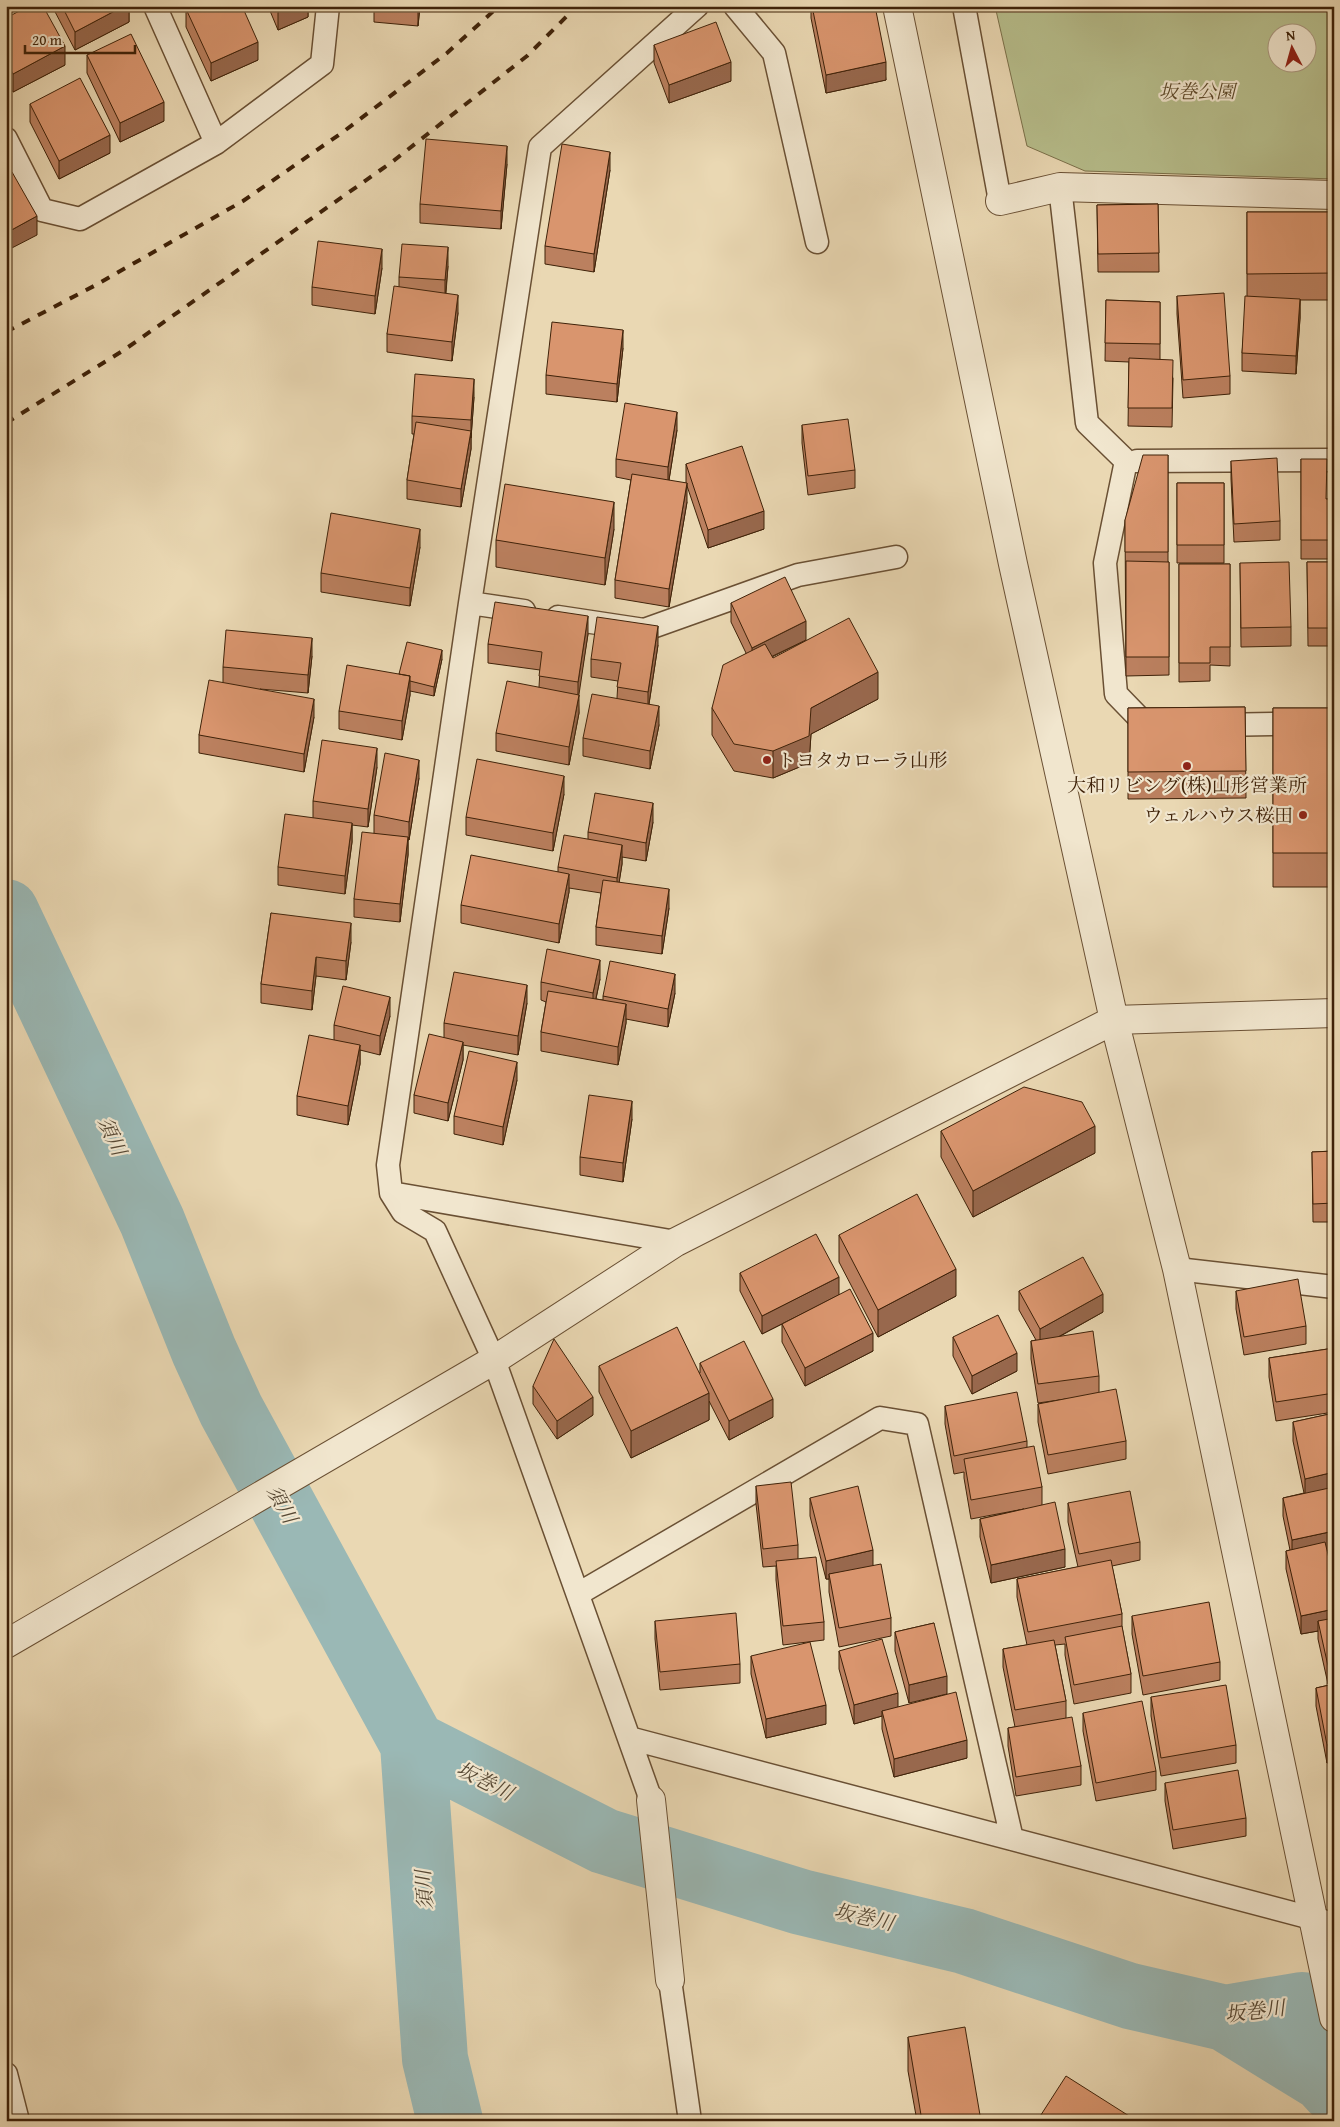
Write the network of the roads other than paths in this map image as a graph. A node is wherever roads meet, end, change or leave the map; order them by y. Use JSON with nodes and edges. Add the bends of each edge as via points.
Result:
{"nodes":[{"id":1,"x":156,"y":6,"type":"edge"},
{"id":2,"x":328,"y":6,"type":"edge"},
{"id":3,"x":697,"y":6,"type":"edge"},
{"id":4,"x":735,"y":6,"type":"edge"},
{"id":5,"x":897,"y":6,"type":"edge"},
{"id":6,"x":964,"y":6,"type":"edge"},
{"id":7,"x":6,"y":139,"type":"edge"},
{"id":8,"x":216,"y":143,"type":"junction"},
{"id":9,"x":1060,"y":187,"type":"junction"},
{"id":10,"x":1334,"y":195,"type":"edge"},
{"id":11,"x":1000,"y":201,"type":"joint"},
{"id":12,"x":817,"y":242,"type":"dead end"},
{"id":13,"x":1334,"y":460,"type":"edge"},
{"id":14,"x":1126,"y":461,"type":"junction"},
{"id":15,"x":896,"y":557,"type":"dead end"},
{"id":16,"x":470,"y":602,"type":"junction"},
{"id":17,"x":1334,"y":723,"type":"edge"},
{"id":18,"x":1334,"y":1013,"type":"edge"},
{"id":19,"x":1114,"y":1020,"type":"junction"},
{"id":20,"x":391,"y":1193,"type":"junction"},
{"id":21,"x":676,"y":1242,"type":"junction"},
{"id":22,"x":1177,"y":1269,"type":"junction"},
{"id":23,"x":1334,"y":1287,"type":"edge"},
{"id":24,"x":494,"y":1360,"type":"junction"},
{"id":25,"x":578,"y":1594,"type":"junction"},
{"id":26,"x":6,"y":1644,"type":"edge"},
{"id":27,"x":629,"y":1738,"type":"junction"},
{"id":28,"x":651,"y":1800,"type":"joint"},
{"id":29,"x":1012,"y":1839,"type":"junction"},
{"id":30,"x":1324,"y":1922,"type":"edge"},
{"id":31,"x":670,"y":1980,"type":"joint"},
{"id":32,"x":1334,"y":2018,"type":"edge"},
{"id":33,"x":6,"y":2074,"type":"edge"},
{"id":34,"x":18,"y":2121,"type":"edge"},
{"id":35,"x":690,"y":2121,"type":"edge"}],
"edges":[{"from":1,"to":8,"type":"lane"},
{"from":2,"to":8,"type":"lane","via":[[322,64]]},
{"from":3,"to":16,"type":"lane","via":[[540,147]]},
{"from":4,"to":12,"type":"lane","via":[[774,53]]},
{"from":5,"to":19,"type":"street","via":[[1013,564]]},
{"from":6,"to":11,"type":"lane"},
{"from":7,"to":8,"type":"lane","via":[[42,210],[80,218]]},
{"from":9,"to":10,"type":"street"},
{"from":9,"to":11,"type":"street"},
{"from":9,"to":14,"type":"lane","via":[[1087,423]]},
{"from":13,"to":14,"type":"lane"},
{"from":14,"to":17,"type":"lane","via":[[1105,563],[1116,694],[1147,726]]},
{"from":15,"to":16,"type":"lane","via":[[798,575],[644,630]]},
{"from":16,"to":20,"type":"lane","via":[[388,1165]]},
{"from":18,"to":19,"type":"street"},
{"from":19,"to":21,"type":"street"},
{"from":19,"to":22,"type":"street"},
{"from":20,"to":21,"type":"lane"},
{"from":20,"to":24,"type":"lane","via":[[403,1212],[435,1231]]},
{"from":21,"to":24,"type":"street"},
{"from":22,"to":23,"type":"lane"},
{"from":22,"to":30,"type":"street"},
{"from":24,"to":25,"type":"lane"},
{"from":24,"to":26,"type":"street"},
{"from":25,"to":27,"type":"lane"},
{"from":25,"to":29,"type":"lane","via":[[880,1418],[917,1424]]},
{"from":27,"to":28,"type":"lane"},
{"from":27,"to":29,"type":"lane"},
{"from":28,"to":31,"type":"street"},
{"from":29,"to":30,"type":"lane"},
{"from":30,"to":32,"type":"street","via":[[1322,1964]]},
{"from":31,"to":35,"type":"lane"},
{"from":33,"to":34,"type":"lane"}]}
